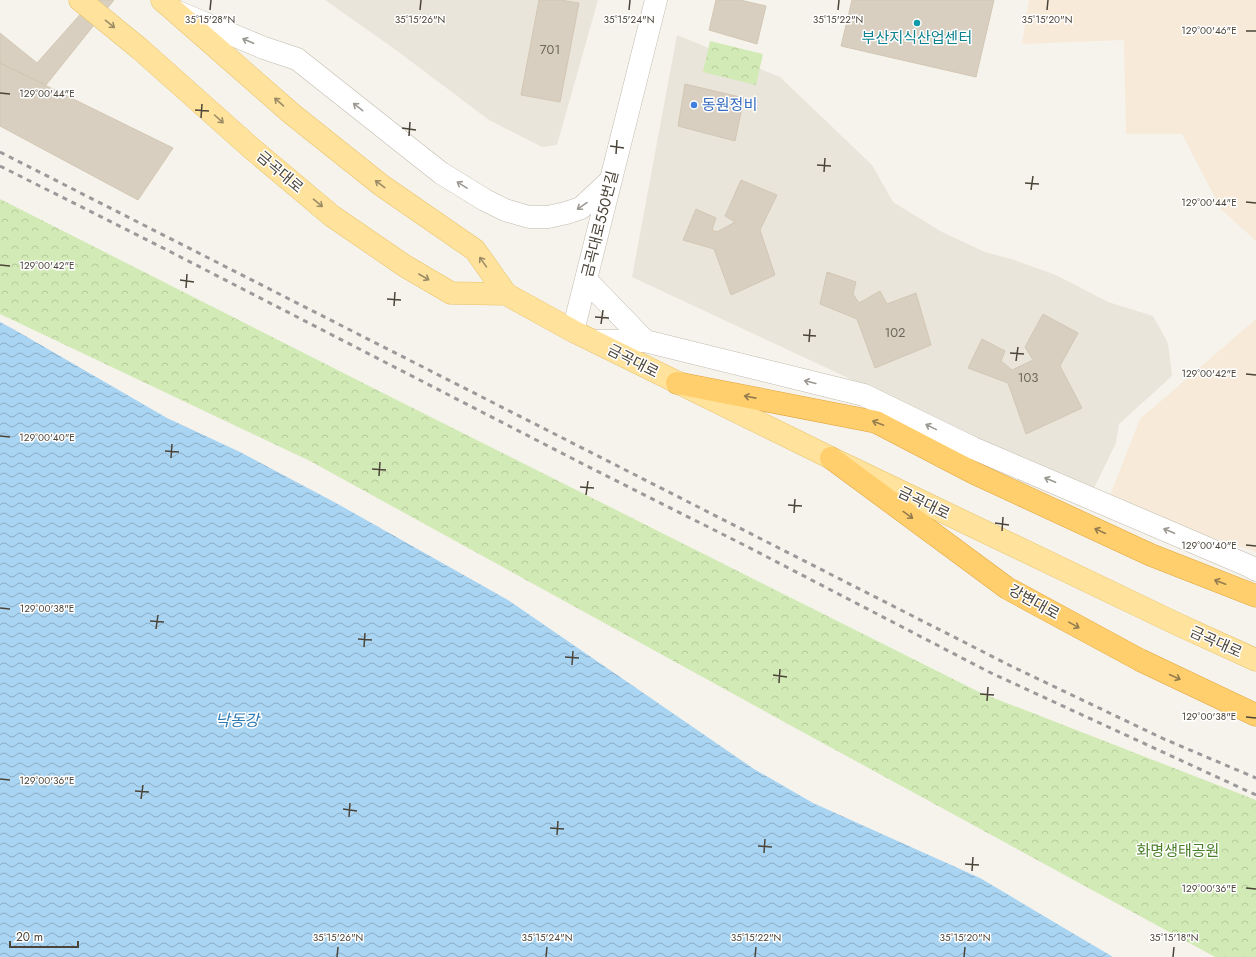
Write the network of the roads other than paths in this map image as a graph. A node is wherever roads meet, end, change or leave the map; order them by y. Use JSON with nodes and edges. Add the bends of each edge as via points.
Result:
{"nodes":[{"id":1,"x":80,"y":0,"type":"edge"},
{"id":2,"x":656,"y":0,"type":"edge"},
{"id":3,"x":167,"y":5,"type":"edge"},
{"id":4,"x":611,"y":180,"type":"junction"},
{"id":5,"x":586,"y":280,"type":"junction"},
{"id":6,"x":506,"y":294,"type":"junction"},
{"id":7,"x":573,"y":331,"type":"junction"},
{"id":8,"x":594,"y":341,"type":"junction"},
{"id":9,"x":644,"y":341,"type":"junction"},
{"id":10,"x":677,"y":383,"type":"junction"},
{"id":11,"x":831,"y":458,"type":"junction"},
{"id":12,"x":1256,"y":570,"type":"edge"},
{"id":13,"x":1256,"y":596,"type":"edge"},
{"id":14,"x":1256,"y":660,"type":"edge"},
{"id":15,"x":1256,"y":715,"type":"edge"}],
"edges":[{"from":1,"to":6,"type":"main road","name":"금곡대로","one_way":true,"via":[[326,211],[451,293]]},
{"from":2,"to":4,"type":"street","name":"금곡대로550번길"},
{"from":4,"to":3,"type":"street","one_way":true,"via":[[581,208],[566,213],[548,217],[529,217],[505,210],[441,173],[297,59],[264,48]]},
{"from":6,"to":3,"type":"main road","name":"금곡대로","one_way":true,"via":[[475,250],[381,185],[292,114]]},
{"from":4,"to":5,"type":"street","name":"금곡대로550번길"},
{"from":5,"to":7,"type":"street","name":"금곡대로550번길"},
{"from":5,"to":9,"type":"street","name":"금곡대로"},
{"from":6,"to":7,"type":"main road","name":"금곡대로"},
{"from":7,"to":8,"type":"main road","name":"금곡대로"},
{"from":8,"to":9,"type":"street","name":"금곡대로"},
{"from":8,"to":10,"type":"main road","name":"금곡대로"},
{"from":12,"to":9,"type":"street","name":"금곡대로","one_way":true,"via":[[973,448],[864,395]]},
{"from":10,"to":11,"type":"main road","name":"금곡대로"},
{"from":13,"to":10,"type":"highway","one_way":true,"via":[[1151,555],[974,473],[876,422]]},
{"from":11,"to":14,"type":"main road","name":"금곡대로"},
{"from":11,"to":15,"type":"highway","name":"강변대로","one_way":true,"via":[[1007,588],[1140,660]]}]}
